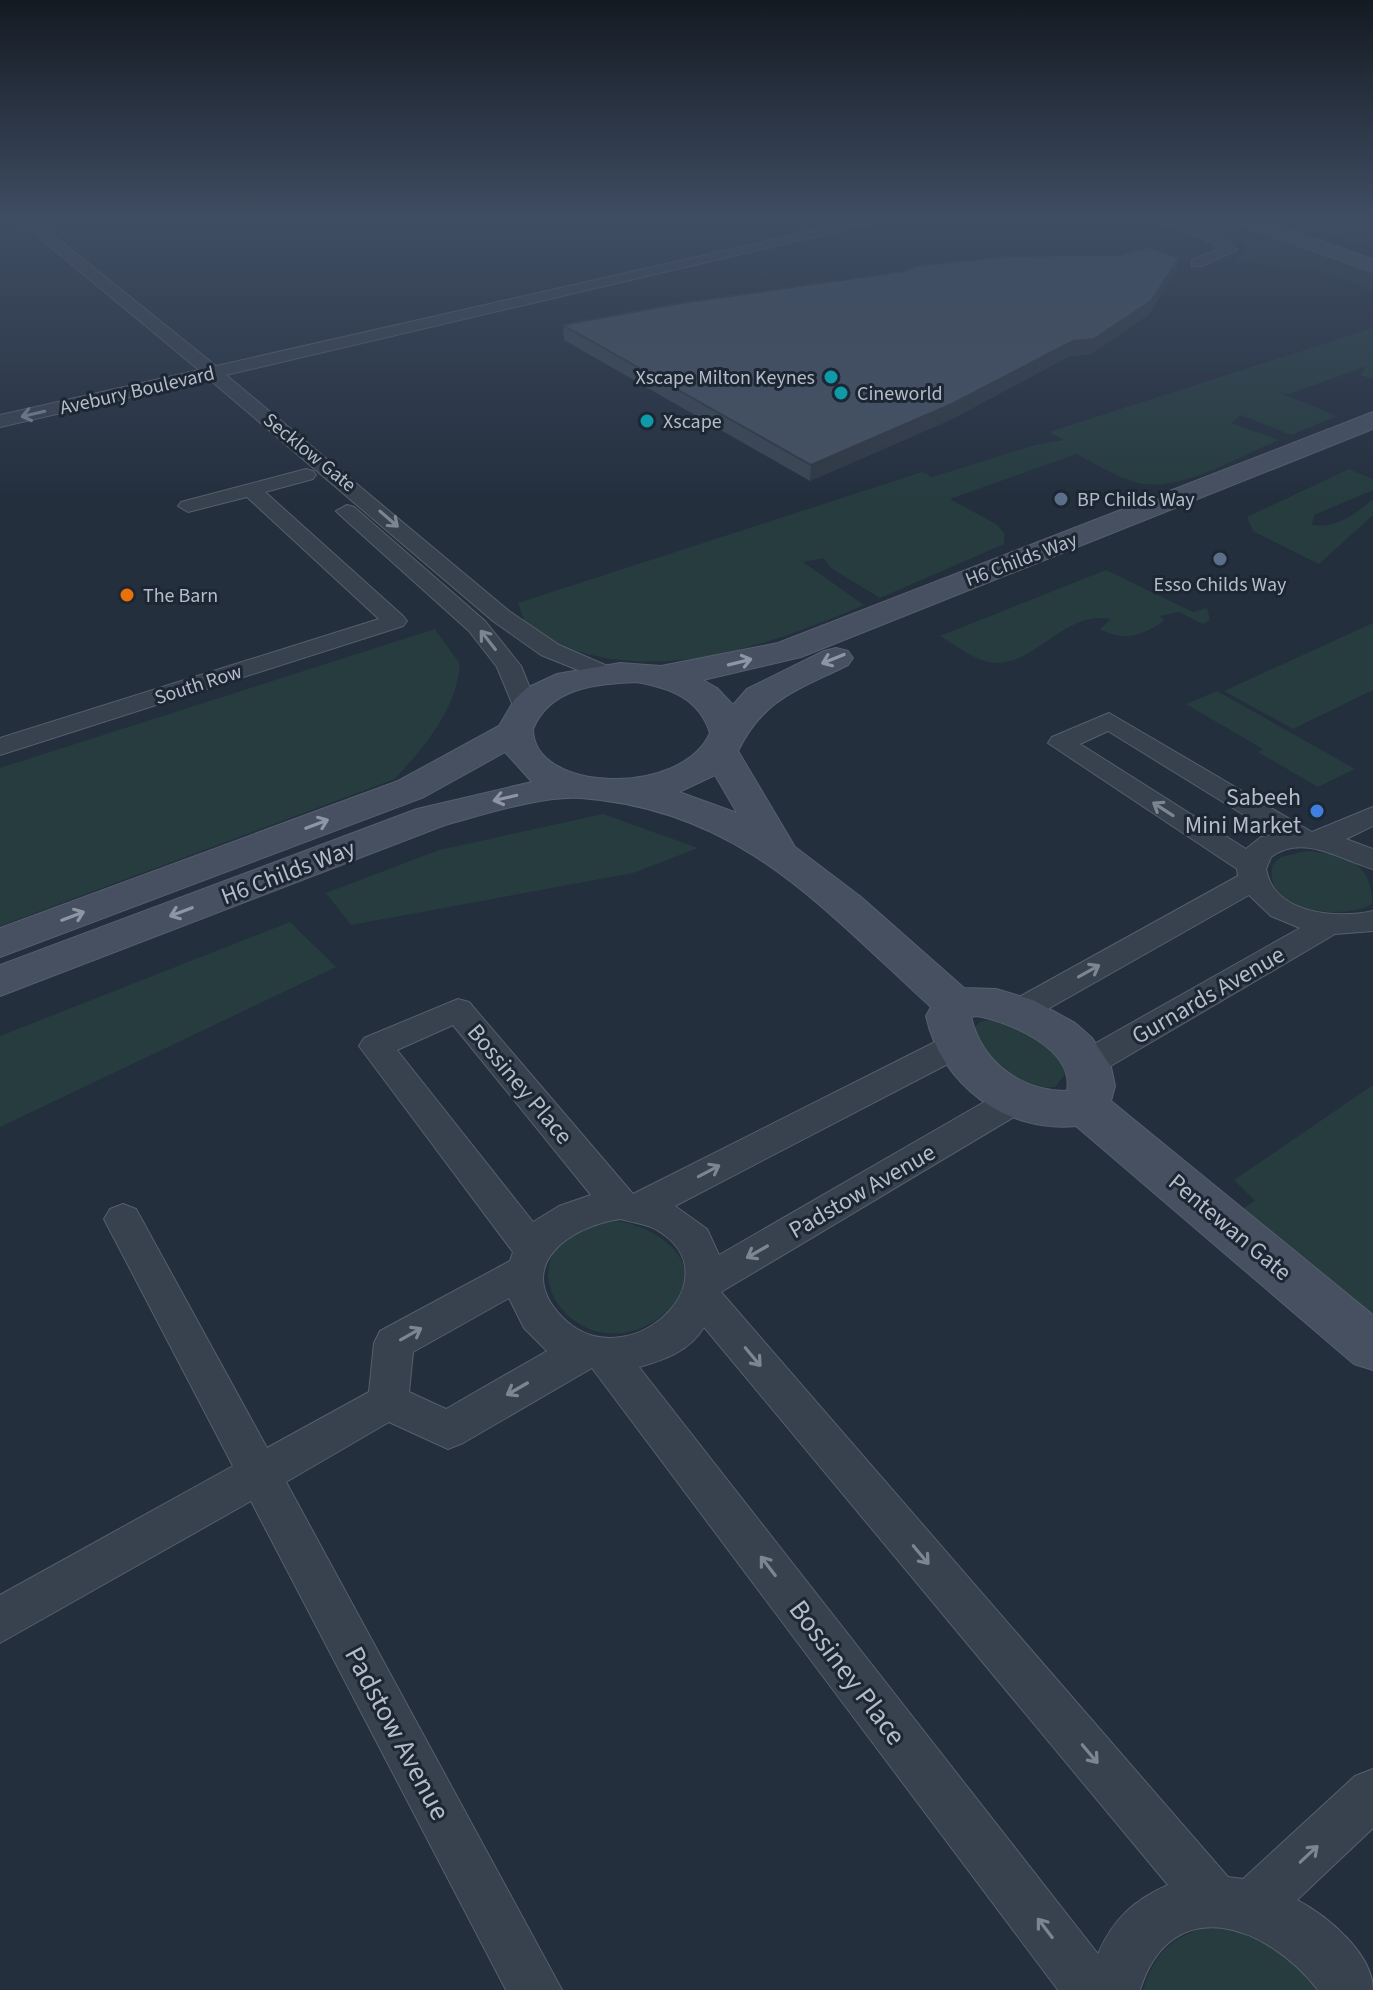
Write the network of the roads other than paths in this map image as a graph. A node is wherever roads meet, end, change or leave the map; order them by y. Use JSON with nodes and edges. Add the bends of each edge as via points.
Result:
{"nodes":[{"id":1,"x":115,"y":312,"type":"edge"},
{"id":2,"x":136,"y":312,"type":"edge"},
{"id":3,"x":452,"y":312,"type":"edge"},
{"id":4,"x":172,"y":362,"type":"junction"},
{"id":5,"x":201,"y":366,"type":"junction"},
{"id":6,"x":132,"y":371,"type":"dead end"},
{"id":7,"x":1373,"y":420,"type":"edge"},
{"id":8,"x":0,"y":421,"type":"edge"},
{"id":9,"x":1373,"y":441,"type":"edge"},
{"id":10,"x":306,"y":475,"type":"junction"},
{"id":11,"x":250,"y":489,"type":"junction"},
{"id":12,"x":188,"y":506,"type":"dead end"},
{"id":13,"x":603,"y":673,"type":"junction"},
{"id":14,"x":663,"y":676,"type":"junction"},
{"id":15,"x":520,"y":720,"type":"junction"},
{"id":16,"x":724,"y":742,"type":"junction"},
{"id":17,"x":0,"y":747,"type":"edge"},
{"id":18,"x":597,"y":788,"type":"junction"},
{"id":19,"x":1373,"y":815,"type":"edge"},
{"id":20,"x":1312,"y":839,"type":"junction"},
{"id":21,"x":782,"y":854,"type":"junction"},
{"id":22,"x":1373,"y":860,"type":"edge"},
{"id":23,"x":1253,"y":873,"type":"junction"},
{"id":24,"x":1349,"y":924,"type":"edge"},
{"id":25,"x":0,"y":943,"type":"edge"},
{"id":26,"x":1373,"y":945,"type":"edge"},
{"id":27,"x":0,"y":981,"type":"edge"},
{"id":28,"x":1021,"y":1010,"type":"junction"},
{"id":29,"x":955,"y":1025,"type":"junction"},
{"id":30,"x":1086,"y":1086,"type":"junction"},
{"id":31,"x":1017,"y":1099,"type":"junction"},
{"id":32,"x":630,"y":1206,"type":"junction"},
{"id":33,"x":123,"y":1219,"type":"dead end"},
{"id":34,"x":529,"y":1260,"type":"junction"},
{"id":35,"x":704,"y":1290,"type":"junction"},
{"id":36,"x":1373,"y":1347,"type":"edge"},
{"id":37,"x":594,"y":1352,"type":"junction"},
{"id":38,"x":388,"y":1402,"type":"junction"},
{"id":39,"x":261,"y":1476,"type":"junction"},
{"id":40,"x":0,"y":1620,"type":"edge"},
{"id":41,"x":1373,"y":1794,"type":"edge"},
{"id":42,"x":1232,"y":1903,"type":"junction"},
{"id":43,"x":535,"y":1990,"type":"edge"},
{"id":44,"x":1092,"y":1990,"type":"edge"},
{"id":45,"x":1113,"y":1990,"type":"edge"},
{"id":46,"x":1351,"y":1990,"type":"edge"}],
"edges":[{"from":1,"to":4,"type":"street","name":"Secklow Gate"},
{"from":2,"to":5,"type":"street","name":"Secklow Gate"},
{"from":3,"to":5,"type":"street","name":"Avebury Boulevard"},
{"from":4,"to":5,"type":"street","name":"Secklow Gate"},
{"from":4,"to":6,"type":"street","name":"Avebury Boulevard"},
{"from":5,"to":8,"type":"street","name":"Avebury Boulevard","one_way":true},
{"from":5,"to":10,"type":"street","name":"Secklow Gate"},
{"from":5,"to":13,"type":"street","name":"Secklow Gate","one_way":true,"via":[[330,468],[501,616],[550,650]]},
{"from":14,"to":7,"type":"street","name":"H6 Childs Way","one_way":true,"via":[[789,650]]},
{"from":9,"to":16,"type":"street","name":"H6 Childs Way","one_way":true,"via":[[805,670],[759,696]]},
{"from":10,"to":11,"type":"street"},
{"from":15,"to":10,"type":"street","name":"Secklow Gate","one_way":true,"via":[[509,666],[477,626]]},
{"from":11,"to":12,"type":"street"},
{"from":11,"to":17,"type":"street","name":"South Row","via":[[395,621]]},
{"from":13,"to":14,"type":"street"},
{"from":13,"to":15,"type":"street","via":[[544,692]]},
{"from":14,"to":16,"type":"street","via":[[702,691],[723,712]]},
{"from":15,"to":18,"type":"street","via":[[520,752],[545,774]]},
{"from":25,"to":15,"type":"street","name":"H6 Childs Way","one_way":true,"via":[[411,789]]},
{"from":16,"to":18,"type":"street","via":[[689,776],[650,787]]},
{"from":16,"to":21,"type":"street"},
{"from":18,"to":21,"type":"street","via":[[668,797],[708,811]]},
{"from":18,"to":27,"type":"street","name":"H6 Childs Way","one_way":true,"via":[[510,796],[431,817]]},
{"from":19,"to":20,"type":"street"},
{"from":20,"to":22,"type":"street","via":[[1341,844]]},
{"from":20,"to":23,"type":"street","via":[[1268,846],[1257,855]]},
{"from":23,"to":20,"type":"street","one_way":true,"via":[[1061,743],[1109,721]]},
{"from":21,"to":29,"type":"street"},
{"from":23,"to":24,"type":"street","via":[[1264,894],[1282,908]]},
{"from":28,"to":23,"type":"street","one_way":true},
{"from":24,"to":26,"type":"street"},
{"from":24,"to":30,"type":"street","name":"Gurnards Avenue"},
{"from":28,"to":29,"type":"street","via":[[998,1002]]},
{"from":28,"to":30,"type":"street","name":"Pentewan Gate","via":[[1068,1041]]},
{"from":29,"to":31,"type":"street","via":[[990,1083]]},
{"from":32,"to":29,"type":"street","one_way":true},
{"from":30,"to":31,"type":"street","via":[[1052,1111]]},
{"from":30,"to":36,"type":"street","name":"Pentewan Gate"},
{"from":31,"to":35,"type":"street","name":"Padstow Avenue","one_way":true},
{"from":32,"to":34,"type":"street","via":[[593,1208],[568,1217],[547,1232]]},
{"from":32,"to":34,"type":"street","name":"Bossiney Place","via":[[458,1010],[376,1046]]},
{"from":32,"to":35,"type":"street","via":[[662,1215],[696,1242],[704,1261]]},
{"from":33,"to":39,"type":"street","name":"Padstow Avenue"},
{"from":34,"to":37,"type":"street","via":[[526,1295],[536,1319],[557,1338]]},
{"from":38,"to":34,"type":"street","one_way":true,"via":[[394,1343]]},
{"from":35,"to":37,"type":"street","via":[[689,1321],[666,1340],[637,1351]]},
{"from":35,"to":42,"type":"street","one_way":true},
{"from":37,"to":38,"type":"street","one_way":true,"via":[[448,1430]]},
{"from":44,"to":37,"type":"street","name":"Bossiney Place","one_way":true},
{"from":38,"to":39,"type":"street"},
{"from":39,"to":40,"type":"street"},
{"from":39,"to":43,"type":"street","name":"Padstow Avenue"},
{"from":42,"to":41,"type":"street","one_way":true},
{"from":42,"to":45,"type":"street","via":[[1173,1906],[1140,1929],[1118,1966]]},
{"from":42,"to":46,"type":"street","via":[[1294,1928],[1332,1962]]}]}
